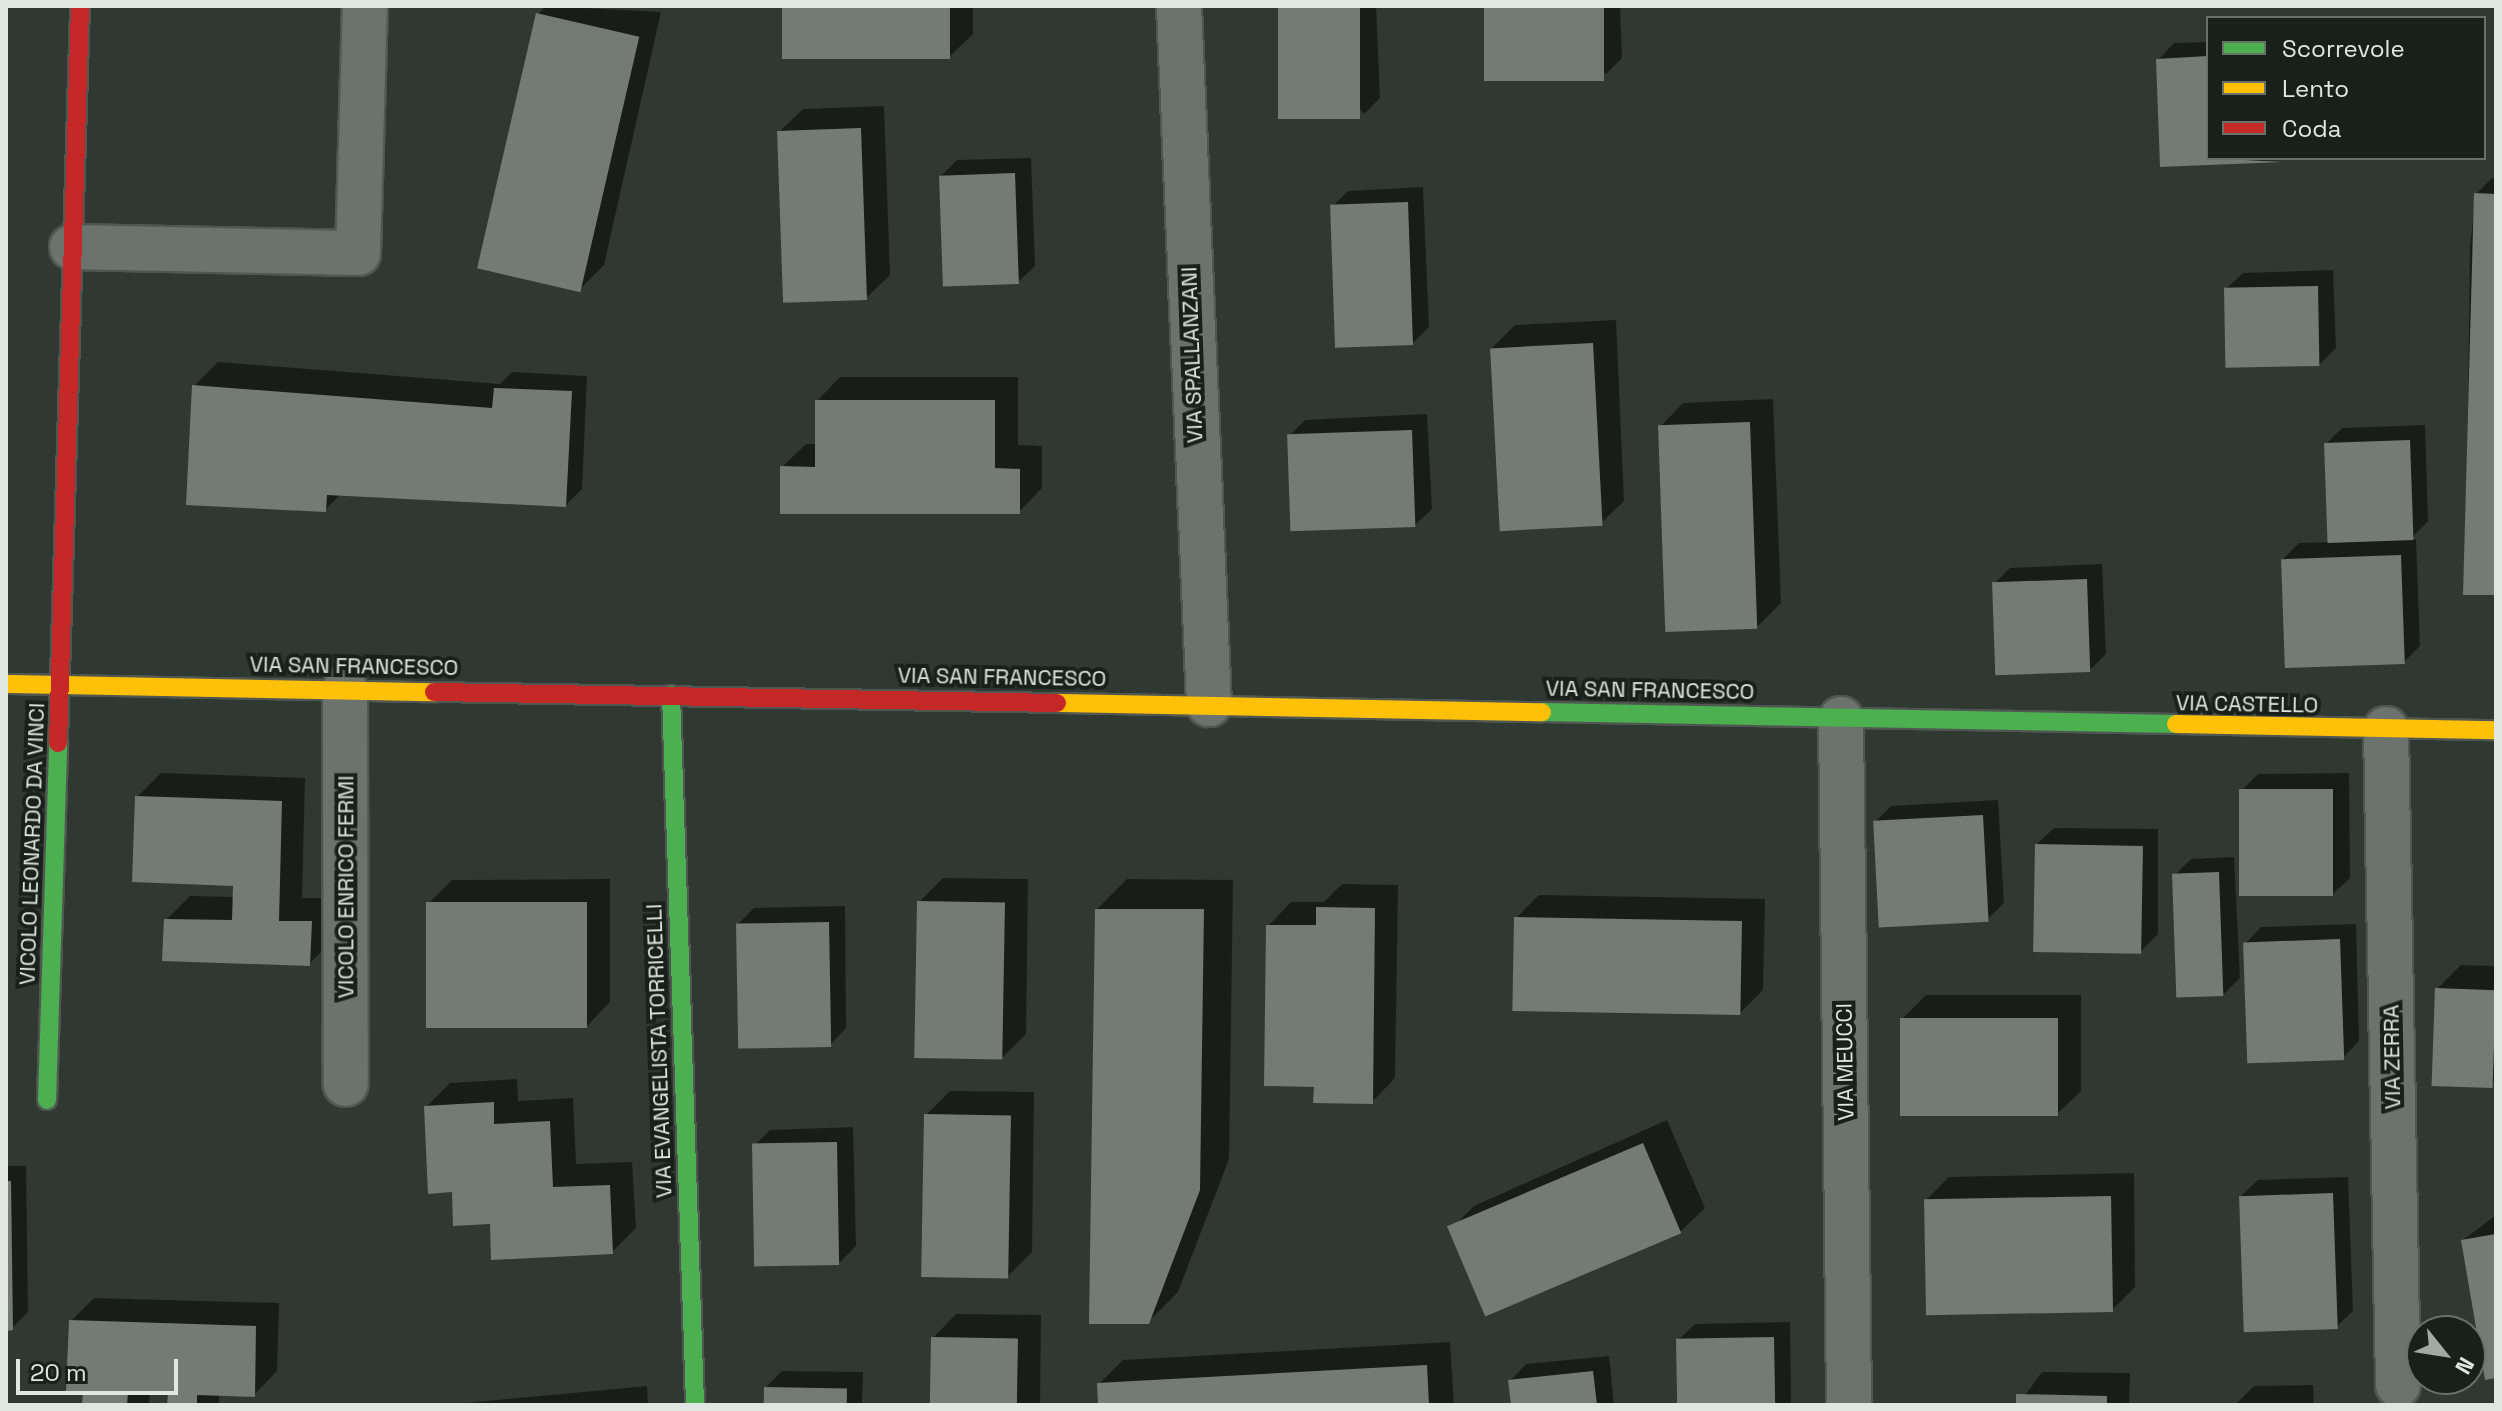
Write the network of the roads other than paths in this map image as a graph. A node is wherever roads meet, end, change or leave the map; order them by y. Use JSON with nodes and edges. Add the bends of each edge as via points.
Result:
{"nodes":[{"id":1,"x":80,"y":6,"type":"edge"},
{"id":2,"x":365,"y":6,"type":"edge"},
{"id":3,"x":1179,"y":6,"type":"edge"},
{"id":4,"x":72,"y":247,"type":"junction"},
{"id":5,"x":6,"y":684,"type":"edge"},
{"id":6,"x":62,"y":685,"type":"junction"},
{"id":7,"x":345,"y":689,"type":"junction"},
{"id":8,"x":671,"y":695,"type":"junction"},
{"id":9,"x":1209,"y":704,"type":"junction"},
{"id":10,"x":1841,"y":719,"type":"junction"},
{"id":11,"x":1997,"y":725,"type":"joint"},
{"id":12,"x":2386,"y":729,"type":"junction"},
{"id":13,"x":2496,"y":730,"type":"edge"},
{"id":14,"x":346,"y":1084,"type":"dead end"},
{"id":15,"x":47,"y":1100,"type":"dead end"},
{"id":16,"x":2398,"y":1385,"type":"dead end"},
{"id":17,"x":695,"y":1405,"type":"edge"},
{"id":18,"x":1849,"y":1405,"type":"edge"}],
"edges":[{"from":1,"to":4,"type":"street","name":"VICOLO LEONARDO DA VINCI"},
{"from":2,"to":4,"type":"street","via":[[358,253]]},
{"from":3,"to":9,"type":"street","name":"VIA SPALLANZANI"},
{"from":4,"to":6,"type":"street","name":"VICOLO LEONARDO DA VINCI"},
{"from":5,"to":6,"type":"street","name":"VIA SAN FRANCESCO"},
{"from":6,"to":7,"type":"street","name":"VIA SAN FRANCESCO"},
{"from":6,"to":15,"type":"street","name":"VICOLO LEONARDO DA VINCI"},
{"from":7,"to":8,"type":"street","name":"VIA SAN FRANCESCO"},
{"from":7,"to":14,"type":"street","name":"VICOLO ENRICO FERMI"},
{"from":8,"to":9,"type":"street","name":"VIA SAN FRANCESCO"},
{"from":8,"to":17,"type":"street","name":"VIA EVANGELISTA TORRICELLI"},
{"from":9,"to":10,"type":"street","name":"VIA SAN FRANCESCO"},
{"from":10,"to":11,"type":"street","name":"VIA SAN FRANCESCO"},
{"from":10,"to":18,"type":"street","name":"VIA MEUCCI"},
{"from":11,"to":12,"type":"street","name":"VIA CASTELLO"},
{"from":12,"to":13,"type":"street","name":"VIA CASTELLO"},
{"from":12,"to":16,"type":"street","name":"VIA ZERRA"}]}
